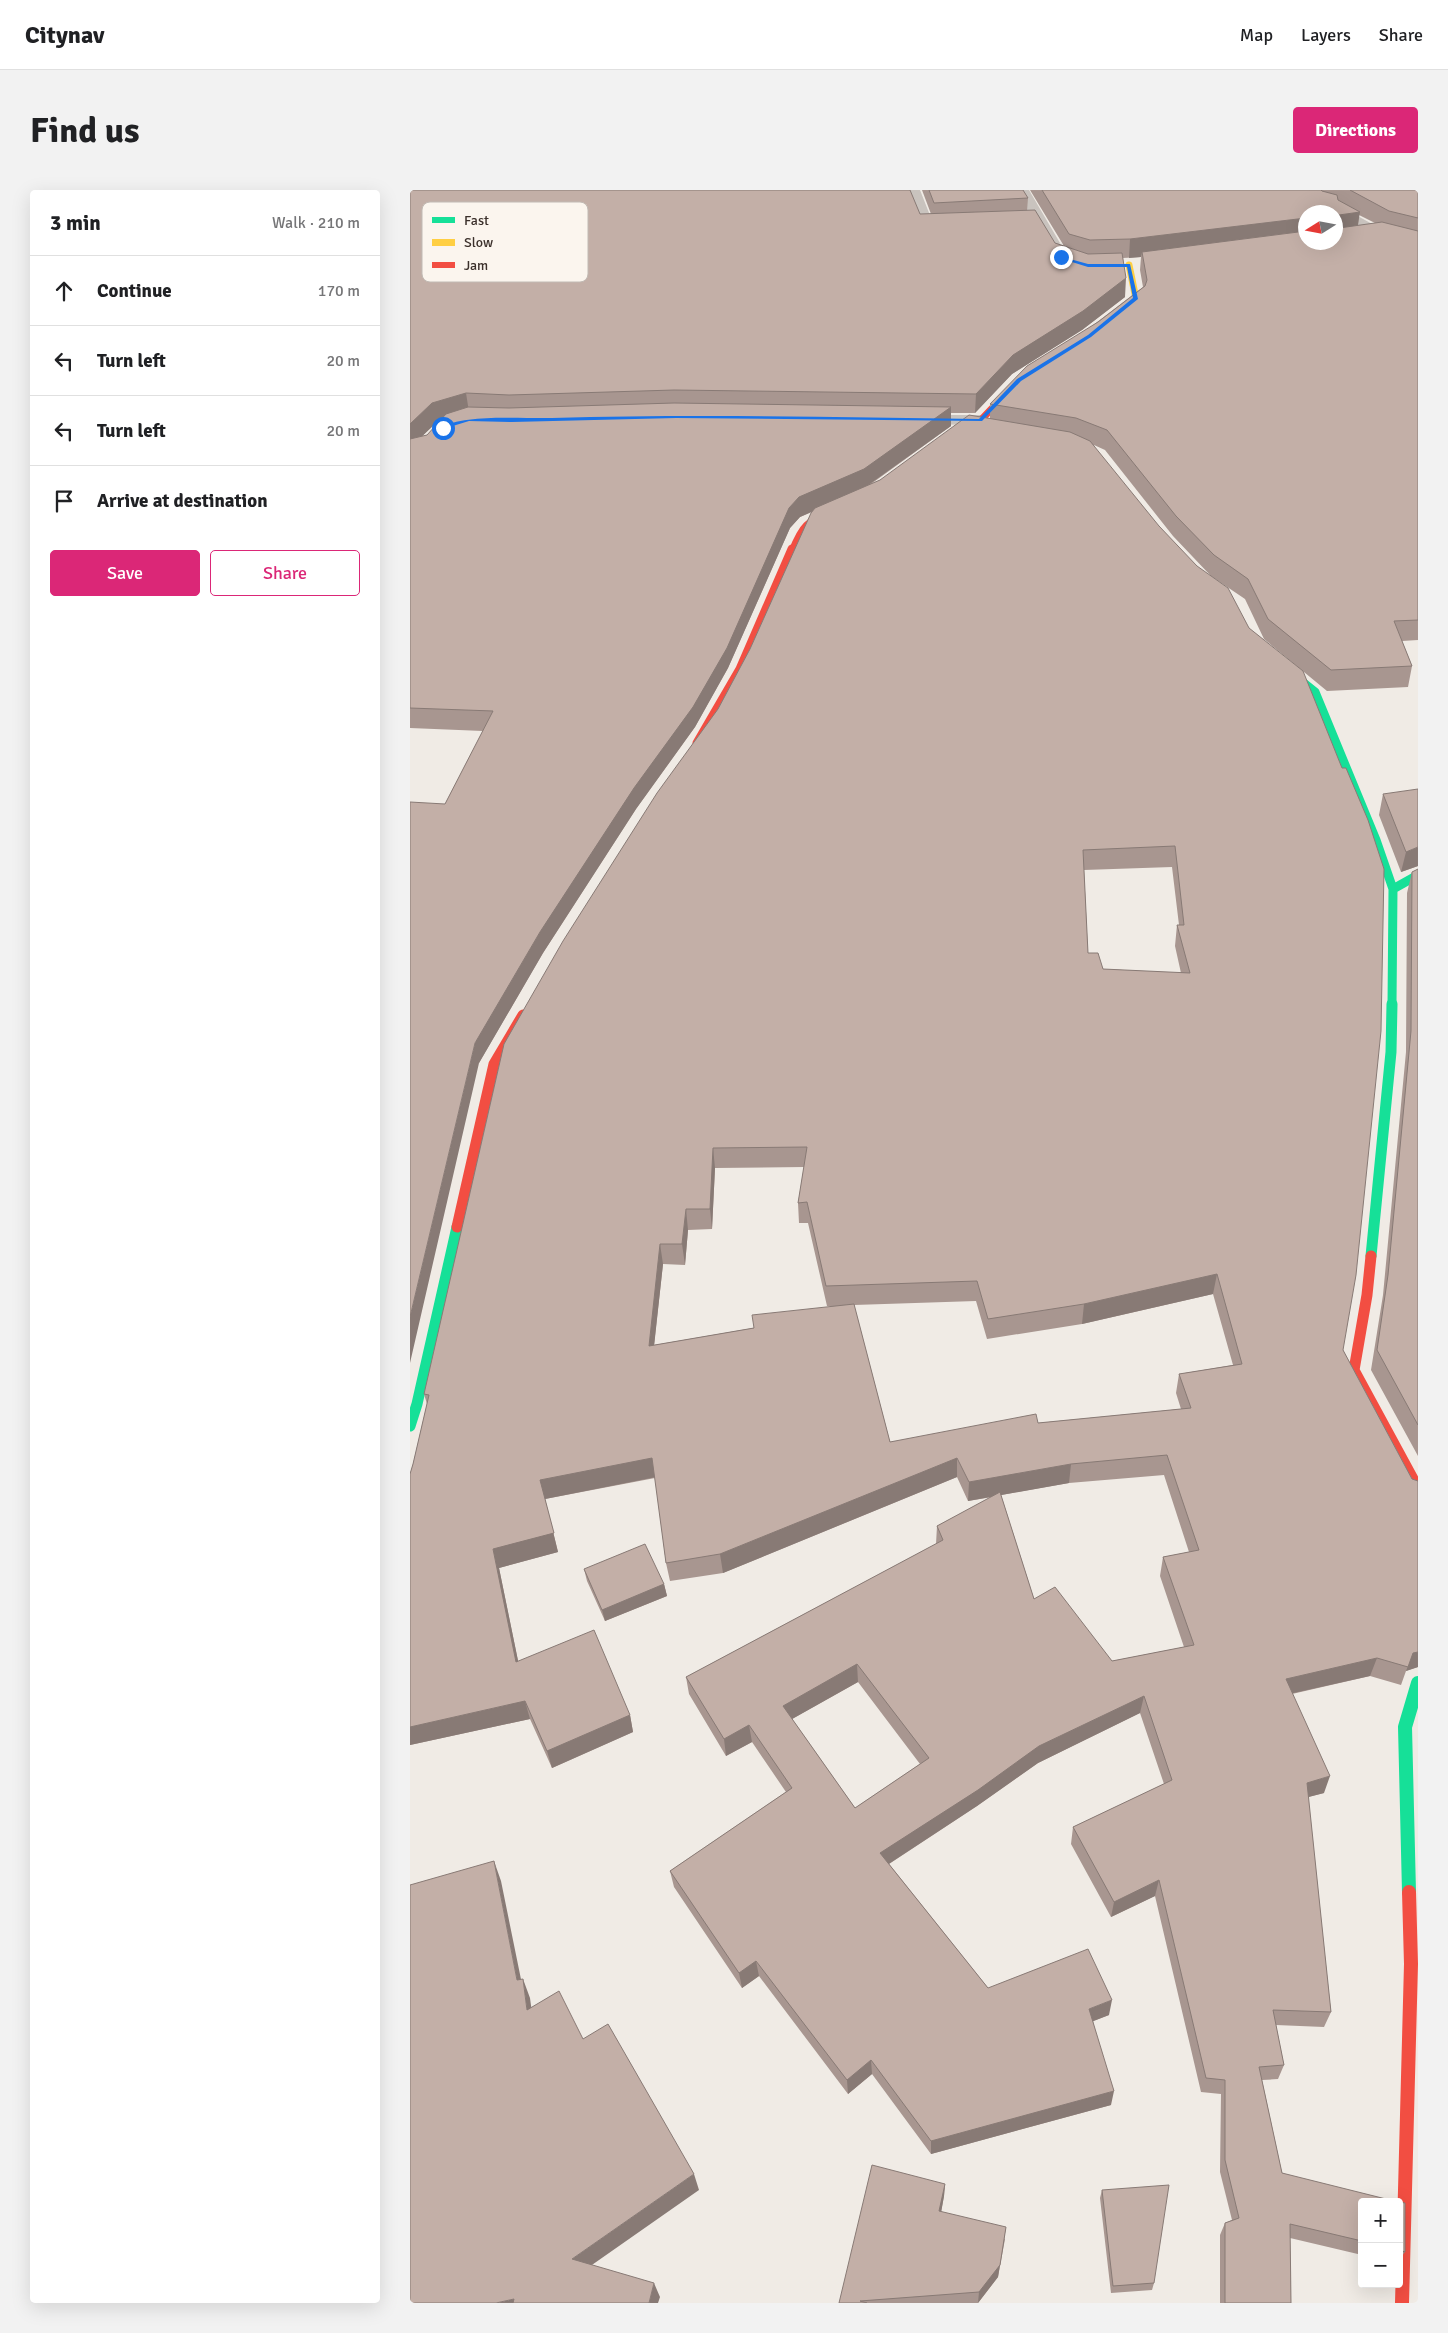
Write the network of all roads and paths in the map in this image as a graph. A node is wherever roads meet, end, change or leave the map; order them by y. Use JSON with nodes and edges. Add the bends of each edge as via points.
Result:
{"nodes":[{"id":1,"x":912,"y":190,"type":"edge"},
{"id":2,"x":1021,"y":190,"type":"edge"},
{"id":3,"x":1310,"y":190,"type":"edge"},
{"id":4,"x":1040,"y":222,"type":"junction"},
{"id":5,"x":1020,"y":224,"type":"edge"},
{"id":6,"x":961,"y":227,"type":"edge"},
{"id":7,"x":1379,"y":234,"type":"junction"},
{"id":8,"x":1353,"y":237,"type":"edge"},
{"id":9,"x":1418,"y":244,"type":"edge"},
{"id":10,"x":1061,"y":257,"type":"edge"},
{"id":11,"x":1148,"y":263,"type":"edge"},
{"id":12,"x":1129,"y":265,"type":"junction"},
{"id":13,"x":1112,"y":266,"type":"edge"},
{"id":14,"x":1105,"y":324,"type":"edge"},
{"id":15,"x":1027,"y":375,"type":"edge"},
{"id":16,"x":894,"y":420,"type":"edge"},
{"id":17,"x":979,"y":426,"type":"junction"},
{"id":18,"x":938,"y":447,"type":"edge"},
{"id":19,"x":848,"y":505,"type":"edge"},
{"id":20,"x":1270,"y":656,"type":"edge"},
{"id":21,"x":690,"y":753,"type":"edge"},
{"id":22,"x":1418,"y":874,"type":"edge"},
{"id":23,"x":1393,"y":889,"type":"junction"},
{"id":24,"x":526,"y":1008,"type":"edge"},
{"id":25,"x":410,"y":1426,"type":"edge"},
{"id":26,"x":1418,"y":1488,"type":"edge"},
{"id":27,"x":1418,"y":1683,"type":"edge"},
{"id":28,"x":1402,"y":2303,"type":"edge"}],
"edges":[{"from":1,"to":6,"type":"street","via":[[927,228]]},
{"from":2,"to":4,"type":"street"},
{"from":3,"to":7,"type":"street","via":[[1317,200]]},
{"from":4,"to":5,"type":"street"},
{"from":4,"to":10,"type":"street"},
{"from":7,"to":8,"type":"street"},
{"from":7,"to":9,"type":"street"},
{"from":11,"to":12,"type":"street"},
{"from":12,"to":13,"type":"street"},
{"from":12,"to":14,"type":"street","via":[[1136,299]]},
{"from":15,"to":17,"type":"street"},
{"from":16,"to":17,"type":"street"},
{"from":17,"to":18,"type":"street"},
{"from":19,"to":21,"type":"street","via":[[801,529],[740,669]]},
{"from":20,"to":23,"type":"street","via":[[1314,692]]},
{"from":22,"to":23,"type":"street"},
{"from":23,"to":26,"type":"street","via":[[1391,1052],[1367,1295],[1354,1370]]},
{"from":24,"to":25,"type":"street","via":[[494,1064]]},
{"from":27,"to":28,"type":"street","via":[[1405,1727],[1411,1964]]}]}
